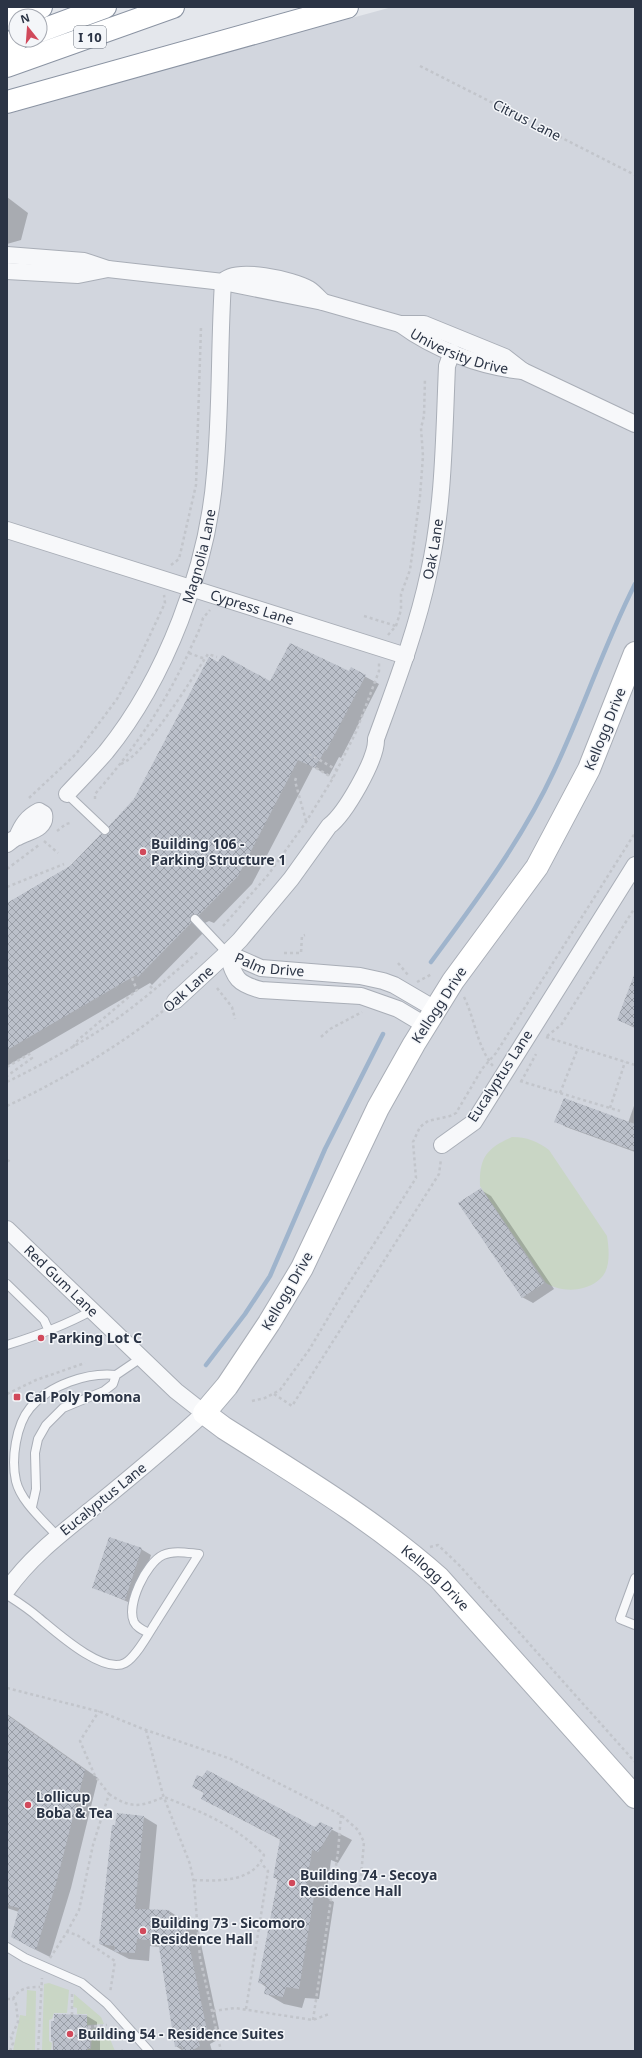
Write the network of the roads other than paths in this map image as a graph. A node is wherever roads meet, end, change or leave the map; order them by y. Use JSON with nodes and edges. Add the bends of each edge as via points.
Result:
{"nodes":[{"id":1,"x":41,"y":7,"type":"edge"},
{"id":2,"x":105,"y":7,"type":"edge"},
{"id":3,"x":173,"y":7,"type":"edge"},
{"id":4,"x":347,"y":7,"type":"edge"},
{"id":5,"x":7,"y":19,"type":"edge"},
{"id":6,"x":48,"y":28,"type":"edge"},
{"id":7,"x":7,"y":66,"type":"edge"},
{"id":8,"x":7,"y":102,"type":"edge"},
{"id":9,"x":7,"y":255,"type":"edge"},
{"id":10,"x":108,"y":269,"type":"junction"},
{"id":11,"x":7,"y":271,"type":"edge"},
{"id":12,"x":223,"y":282,"type":"junction"},
{"id":13,"x":400,"y":324,"type":"junction"},
{"id":14,"x":452,"y":352,"type":"junction"},
{"id":15,"x":523,"y":372,"type":"junction"},
{"id":16,"x":635,"y":424,"type":"edge"},
{"id":17,"x":7,"y":530,"type":"edge"},
{"id":18,"x":192,"y":589,"type":"junction"},
{"id":19,"x":635,"y":653,"type":"edge"},
{"id":20,"x":406,"y":656,"type":"junction"},
{"id":21,"x":67,"y":794,"type":"joint"},
{"id":22,"x":105,"y":830,"type":"dead end"},
{"id":23,"x":635,"y":866,"type":"edge"},
{"id":24,"x":195,"y":919,"type":"dead end"},
{"id":25,"x":228,"y":953,"type":"junction"},
{"id":26,"x":175,"y":1001,"type":"road end"},
{"id":27,"x":430,"y":1017,"type":"junction"},
{"id":28,"x":442,"y":1145,"type":"road end"},
{"id":29,"x":7,"y":1229,"type":"edge"},
{"id":30,"x":7,"y":1284,"type":"edge"},
{"id":31,"x":91,"y":1311,"type":"junction"},
{"id":32,"x":49,"y":1332,"type":"junction"},
{"id":33,"x":7,"y":1345,"type":"edge"},
{"id":34,"x":141,"y":1358,"type":"junction"},
{"id":35,"x":116,"y":1375,"type":"junction"},
{"id":36,"x":204,"y":1413,"type":"junction"},
{"id":37,"x":32,"y":1507,"type":"junction"},
{"id":38,"x":58,"y":1537,"type":"junction"},
{"id":39,"x":635,"y":1578,"type":"edge"},
{"id":40,"x":7,"y":1590,"type":"edge"},
{"id":41,"x":7,"y":1595,"type":"edge"},
{"id":42,"x":635,"y":1625,"type":"edge"},
{"id":43,"x":149,"y":1633,"type":"junction"},
{"id":44,"x":635,"y":1797,"type":"edge"},
{"id":45,"x":7,"y":1947,"type":"edge"},
{"id":46,"x":149,"y":2051,"type":"edge"}],
"edges":[{"from":1,"to":5,"type":"main road"},
{"from":2,"to":6,"type":"main road"},
{"from":3,"to":7,"type":"main road","number":"I 10"},
{"from":4,"to":8,"type":"main road"},
{"from":9,"to":10,"type":"street","via":[[84,261]]},
{"from":10,"to":11,"type":"street","via":[[78,275]]},
{"from":10,"to":12,"type":"street"},
{"from":12,"to":13,"type":"street","name":"University Drive","via":[[236,274],[290,282],[309,289],[323,302]]},
{"from":12,"to":18,"type":"street","name":"Magnolia Lane","via":[[215,473],[208,526]]},
{"from":13,"to":14,"type":"street","name":"University Drive","via":[[420,338]]},
{"from":13,"to":15,"type":"street","name":"University Drive","via":[[424,324],[505,357]]},
{"from":14,"to":15,"type":"street","name":"University Drive","via":[[500,369]]},
{"from":14,"to":20,"type":"street","name":"Oak Lane","via":[[447,366],[440,501],[430,570]]},
{"from":15,"to":16,"type":"street","name":"University Drive"},
{"from":17,"to":18,"type":"street","name":"Cypress Lane"},
{"from":18,"to":20,"type":"street","name":"Cypress Lane"},
{"from":18,"to":21,"type":"street","name":"Magnolia Lane","via":[[168,648],[138,705],[106,752]]},
{"from":19,"to":27,"type":"main road","name":"Kellogg Drive","via":[[590,769],[537,867],[453,981]]},
{"from":20,"to":25,"type":"street","name":"Oak Lane","via":[[376,739],[368,747],[348,781],[331,814],[329,826],[291,879]]},
{"from":21,"to":22,"type":"lane"},
{"from":23,"to":28,"type":"street","name":"Eucalyptus Lane","via":[[474,1122]]},
{"from":24,"to":25,"type":"lane"},
{"from":25,"to":26,"type":"street","name":"Oak Lane"},
{"from":25,"to":27,"type":"street","name":"Palm Drive","via":[[261,968],[360,976],[383,981],[394,985]]},
{"from":25,"to":27,"type":"street","name":"Palm Drive","via":[[236,978],[248,987],[361,996]]},
{"from":27,"to":36,"type":"main road","name":"Kellogg Drive","via":[[378,1108],[302,1268],[227,1386]]},
{"from":29,"to":31,"type":"street","name":"Red Gum Lane"},
{"from":30,"to":32,"type":"lane","via":[[44,1320]]},
{"from":31,"to":32,"type":"lane"},
{"from":31,"to":34,"type":"street","name":"Red Gum Lane"},
{"from":32,"to":33,"type":"lane"},
{"from":34,"to":35,"type":"lane"},
{"from":34,"to":36,"type":"street","name":"Red Gum Lane"},
{"from":35,"to":37,"type":"lane","via":[[113,1384],[104,1391],[63,1408],[46,1425],[38,1439],[36,1489]]},
{"from":35,"to":37,"type":"lane","via":[[88,1377],[46,1393],[22,1420],[14,1465],[16,1481],[22,1495]]},
{"from":36,"to":38,"type":"street","name":"Eucalyptus Lane"},
{"from":36,"to":44,"type":"main road","name":"Kellogg Drive","via":[[410,1552],[439,1578]]},
{"from":37,"to":38,"type":"lane"},
{"from":38,"to":40,"type":"street","name":"Eucalyptus Lane","via":[[33,1558]]},
{"from":39,"to":42,"type":"lane","via":[[620,1619]]},
{"from":41,"to":43,"type":"lane","via":[[39,1617],[68,1643],[106,1664],[125,1663]]},
{"from":43,"to":43,"type":"lane","via":[[156,1622],[200,1554],[172,1552],[163,1555],[142,1577],[133,1608],[134,1620],[137,1626]]},
{"from":45,"to":46,"type":"lane","via":[[82,1983],[107,2004]]}]}
